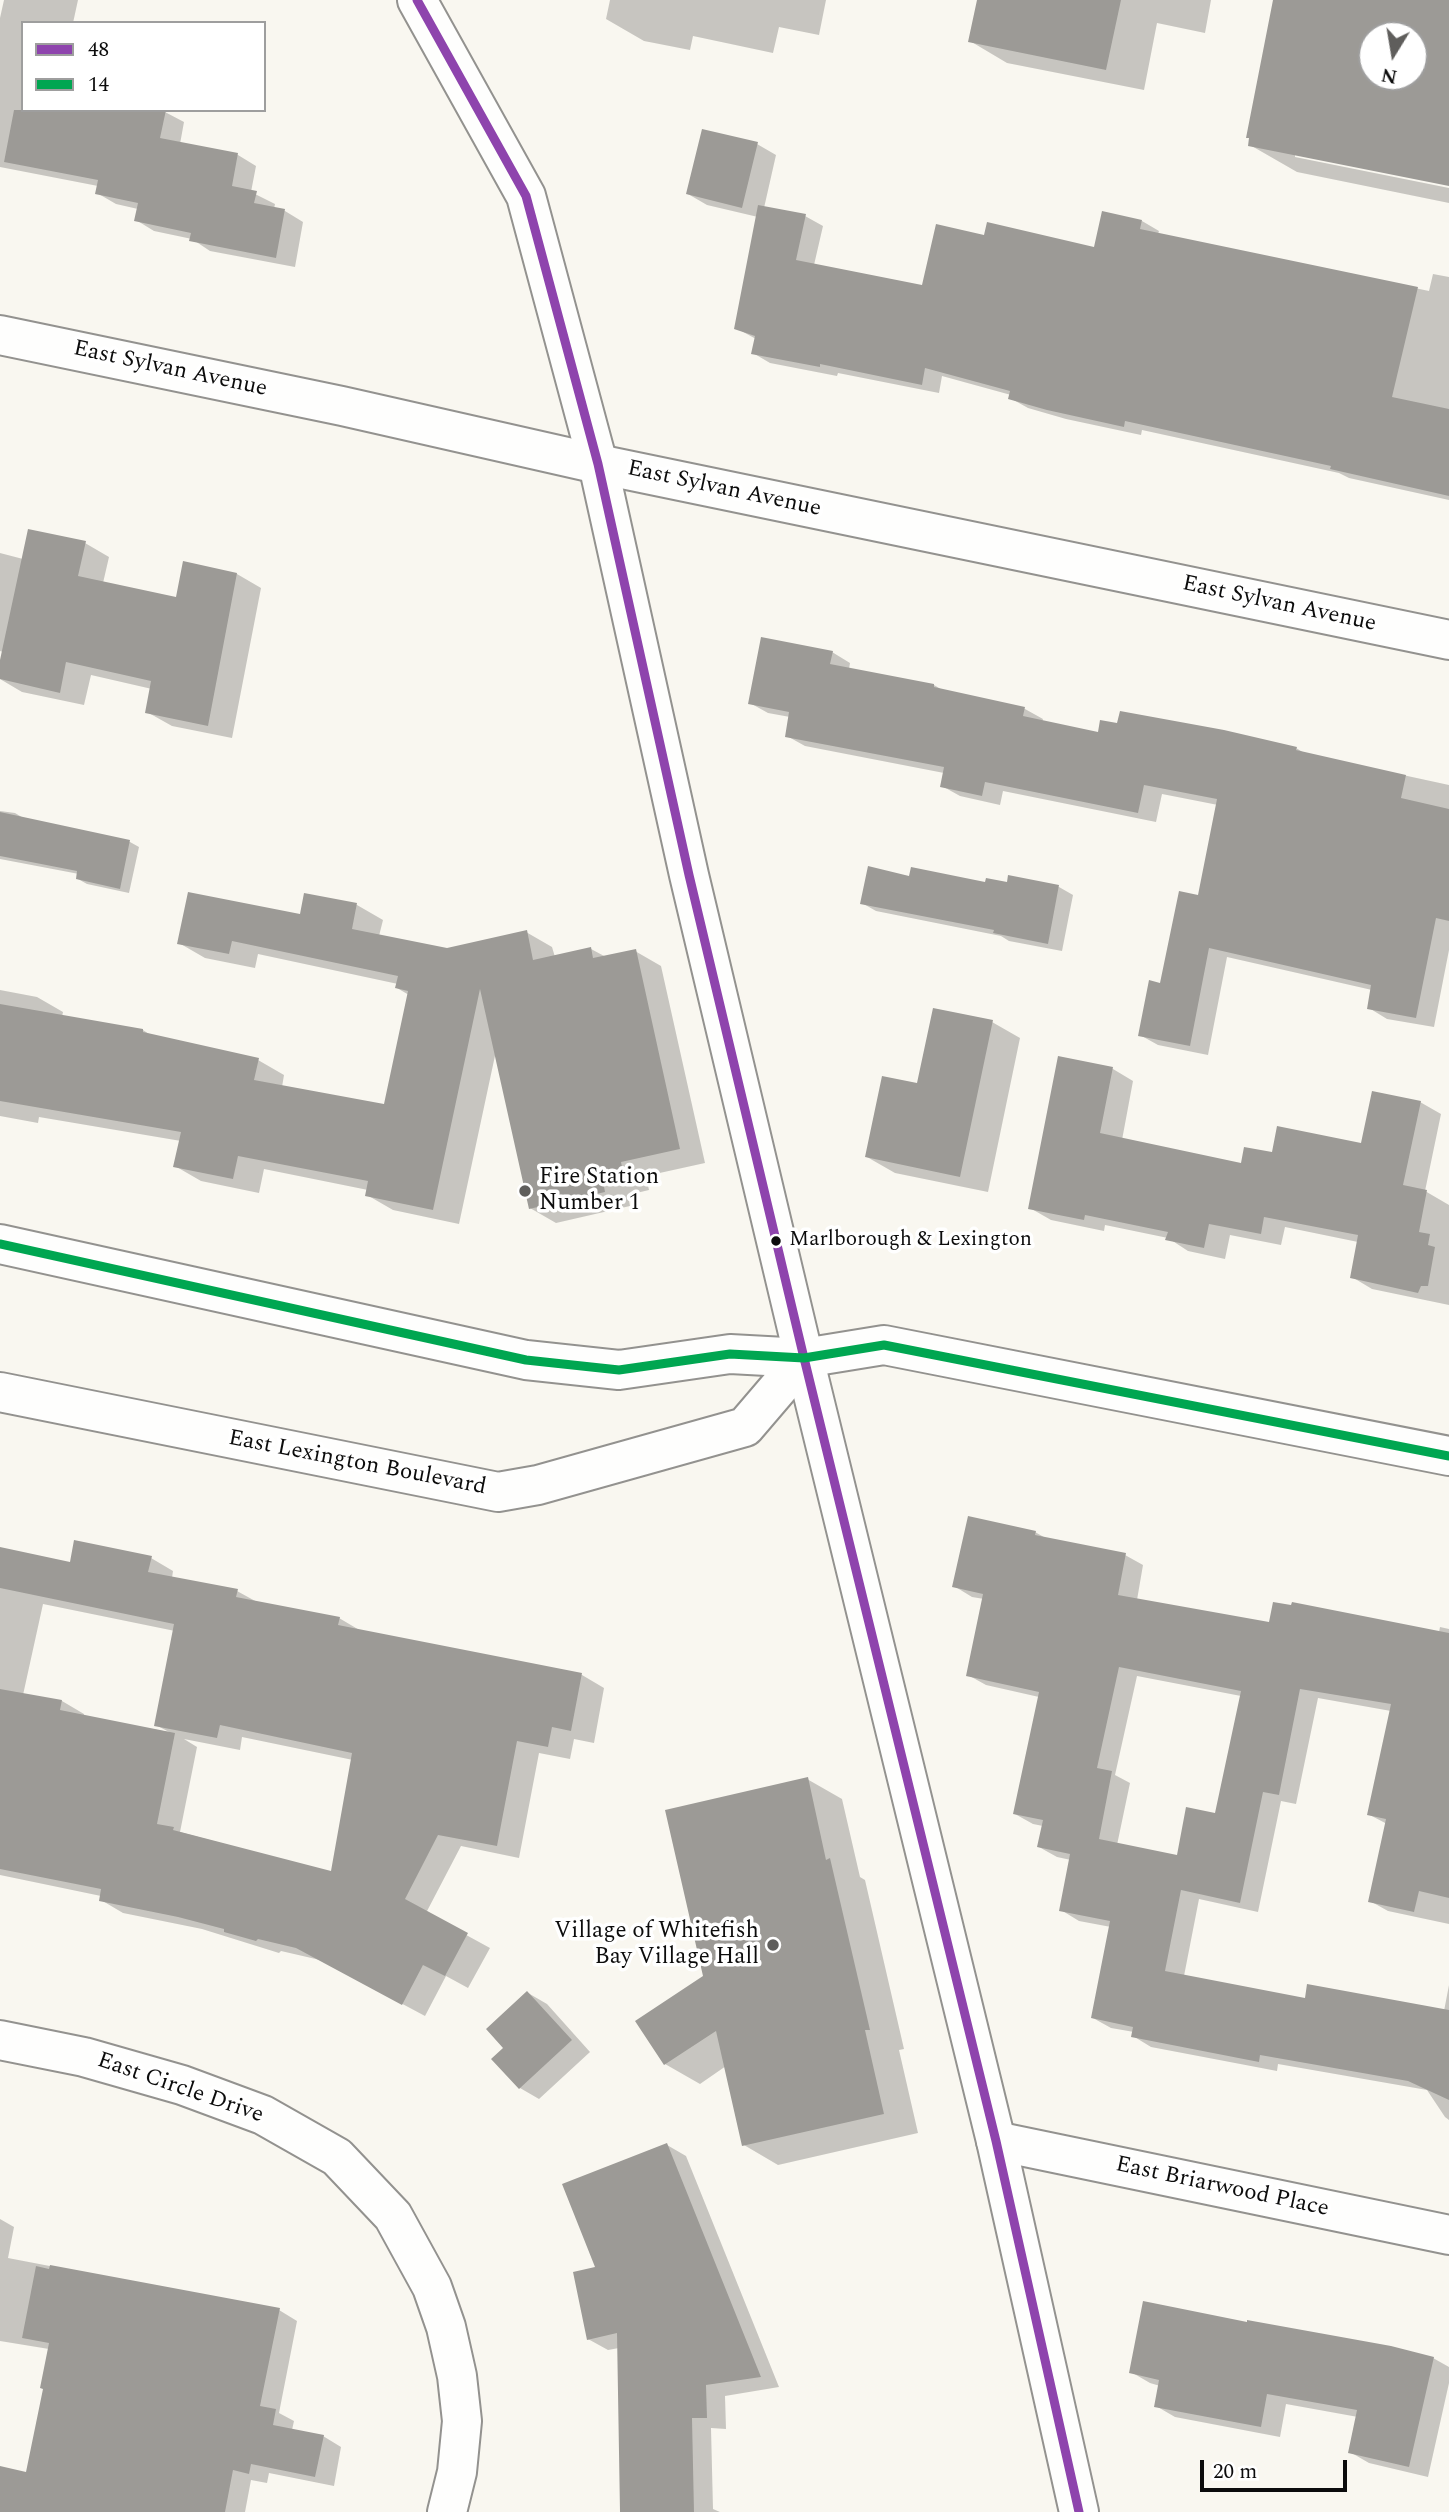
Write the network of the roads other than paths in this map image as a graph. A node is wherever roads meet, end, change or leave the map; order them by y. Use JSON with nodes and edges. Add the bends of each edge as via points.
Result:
{"nodes":[{"id":1,"x":417,"y":0,"type":"edge"},
{"id":2,"x":0,"y":335,"type":"edge"},
{"id":3,"x":598,"y":464,"type":"junction"},
{"id":4,"x":1449,"y":640,"type":"edge"},
{"id":5,"x":0,"y":1244,"type":"edge"},
{"id":6,"x":804,"y":1358,"type":"junction"},
{"id":7,"x":0,"y":1392,"type":"edge"},
{"id":8,"x":1449,"y":1457,"type":"edge"},
{"id":9,"x":0,"y":2040,"type":"edge"},
{"id":10,"x":996,"y":2141,"type":"junction"},
{"id":11,"x":1449,"y":2235,"type":"edge"},
{"id":12,"x":447,"y":2512,"type":"edge"},
{"id":13,"x":1079,"y":2512,"type":"edge"}],
"edges":[{"from":1,"to":3,"type":"street","via":[[526,196]]},
{"from":2,"to":3,"type":"street","name":"East Sylvan Avenue"},
{"from":3,"to":4,"type":"street","name":"East Sylvan Avenue"},
{"from":3,"to":6,"type":"street","via":[[689,875]]},
{"from":5,"to":6,"type":"street","via":[[526,1360],[619,1370],[730,1354]]},
{"from":6,"to":7,"type":"street","name":"East Lexington Boulevard","via":[[745,1427],[498,1492]]},
{"from":6,"to":8,"type":"street","via":[[884,1345]]},
{"from":6,"to":10,"type":"street"},
{"from":9,"to":12,"type":"street","name":"East Circle Drive","via":[[84,2057],[182,2085],[263,2115],[337,2157],[393,2216],[432,2287],[457,2376],[462,2421]]},
{"from":10,"to":11,"type":"street","name":"East Briarwood Place"},
{"from":10,"to":13,"type":"street"}]}
